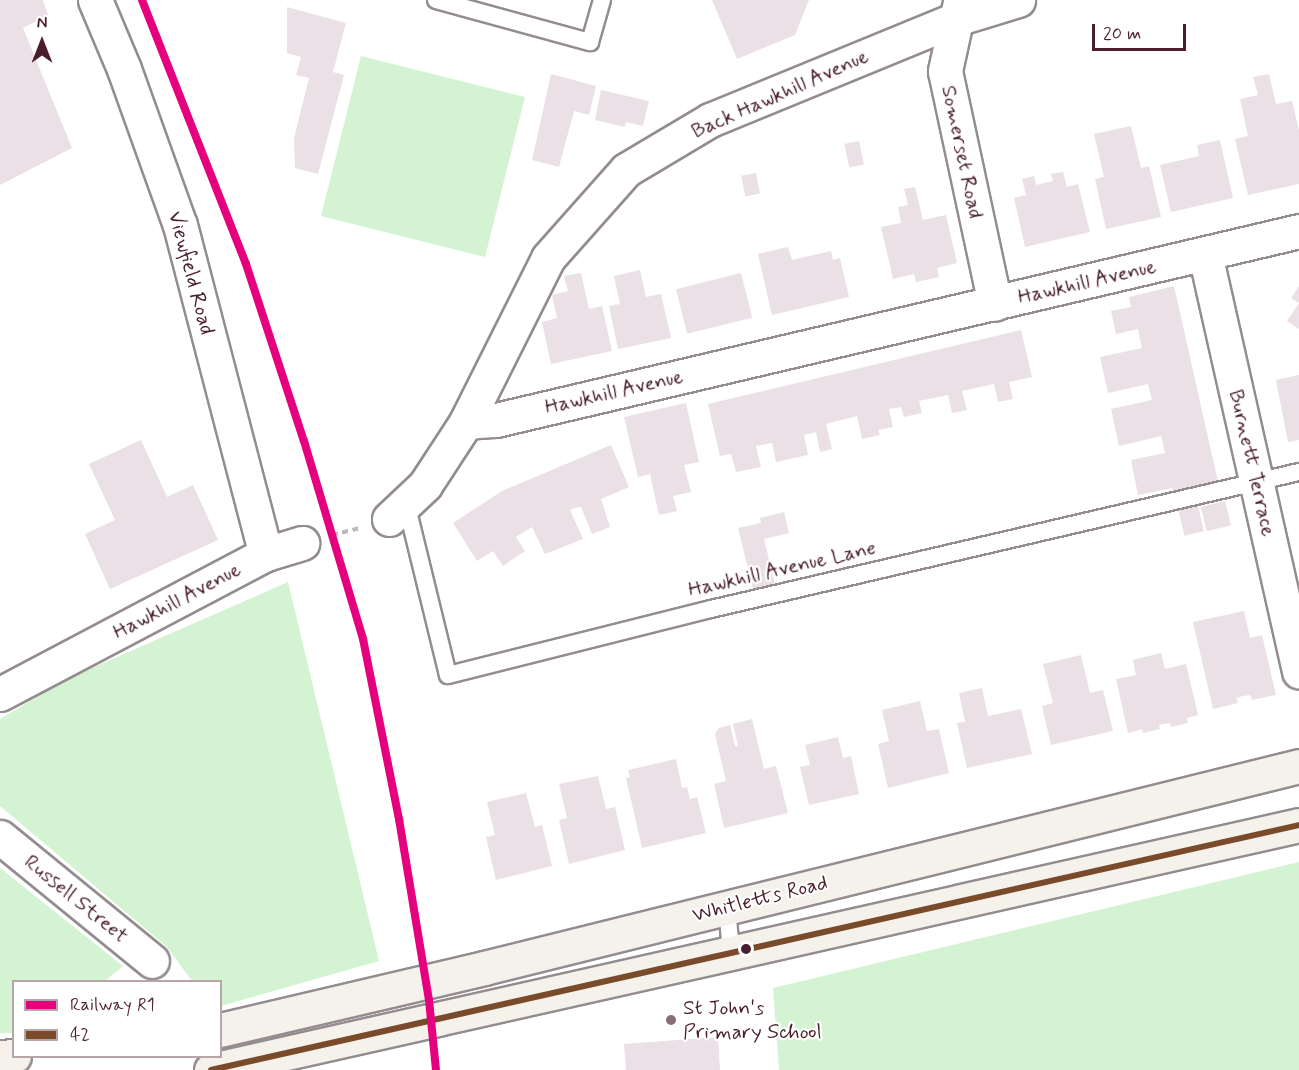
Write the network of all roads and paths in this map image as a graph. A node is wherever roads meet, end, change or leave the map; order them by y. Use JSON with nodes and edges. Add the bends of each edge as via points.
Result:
{"nodes":[{"id":1,"x":95,"y":0,"type":"edge"},
{"id":2,"x":436,"y":0,"type":"edge"},
{"id":3,"x":602,"y":0,"type":"edge"},
{"id":4,"x":1018,"y":0,"type":"edge"},
{"id":5,"x":958,"y":10,"type":"edge"},
{"id":6,"x":1299,"y":231,"type":"edge"},
{"id":7,"x":1205,"y":254,"type":"junction"},
{"id":8,"x":995,"y":304,"type":"junction"},
{"id":9,"x":466,"y":422,"type":"junction"},
{"id":10,"x":1299,"y":471,"type":"edge"},
{"id":11,"x":1256,"y":482,"type":"junction"},
{"id":12,"x":398,"y":511,"type":"junction"},
{"id":13,"x":302,"y":543,"type":"joint"},
{"id":14,"x":266,"y":554,"type":"junction"},
{"id":15,"x":1299,"y":672,"type":"edge"},
{"id":16,"x":0,"y":694,"type":"edge"},
{"id":17,"x":1299,"y":766,"type":"edge"},
{"id":18,"x":1299,"y":825,"type":"edge"},
{"id":19,"x":0,"y":837,"type":"edge"},
{"id":20,"x":727,"y":908,"type":"junction"},
{"id":21,"x":731,"y":951,"type":"junction"},
{"id":22,"x":152,"y":961,"type":"dead end"},
{"id":23,"x":222,"y":1030,"type":"edge"},
{"id":24,"x":211,"y":1070,"type":"edge"}],
"edges":[{"from":1,"to":14,"type":"street","name":"Viewfield Road","via":[[180,225]]},
{"from":2,"to":3,"type":"lane","via":[[590,42]]},
{"from":4,"to":5,"type":"street","name":"Back Hawkhill Avenue"},
{"from":5,"to":8,"type":"street","name":"Somerset Road","via":[[945,71]]},
{"from":5,"to":9,"type":"street","name":"Back Hawkhill Avenue","via":[[710,120],[626,170],[548,258]]},
{"from":6,"to":7,"type":"street","name":"Hawkhill Avenue"},
{"from":7,"to":8,"type":"street","name":"Hawkhill Avenue"},
{"from":7,"to":11,"type":"street","name":"Burnett Terrace"},
{"from":8,"to":9,"type":"street","name":"Hawkhill Avenue","via":[[508,417]]},
{"from":9,"to":12,"type":"street","via":[[425,485]]},
{"from":10,"to":11,"type":"lane","name":"Hawkhill Avenue Lane"},
{"from":11,"to":12,"type":"lane","name":"Hawkhill Avenue Lane","via":[[711,609],[448,675]]},
{"from":11,"to":15,"type":"street","name":"Burnett Terrace"},
{"from":12,"to":13,"type":"path"},
{"from":13,"to":14,"type":"street","name":"Hawkhill Avenue"},
{"from":14,"to":16,"type":"street","name":"Hawkhill Avenue"},
{"from":17,"to":20,"type":"main road","name":"Whitletts Road"},
{"from":18,"to":21,"type":"main road","name":"Whitletts Road"},
{"from":19,"to":22,"type":"street","name":"Russell Street"},
{"from":20,"to":21,"type":"lane"},
{"from":20,"to":23,"type":"main road","name":"Whitletts Road"},
{"from":21,"to":24,"type":"main road","name":"Whitletts Road"}]}
